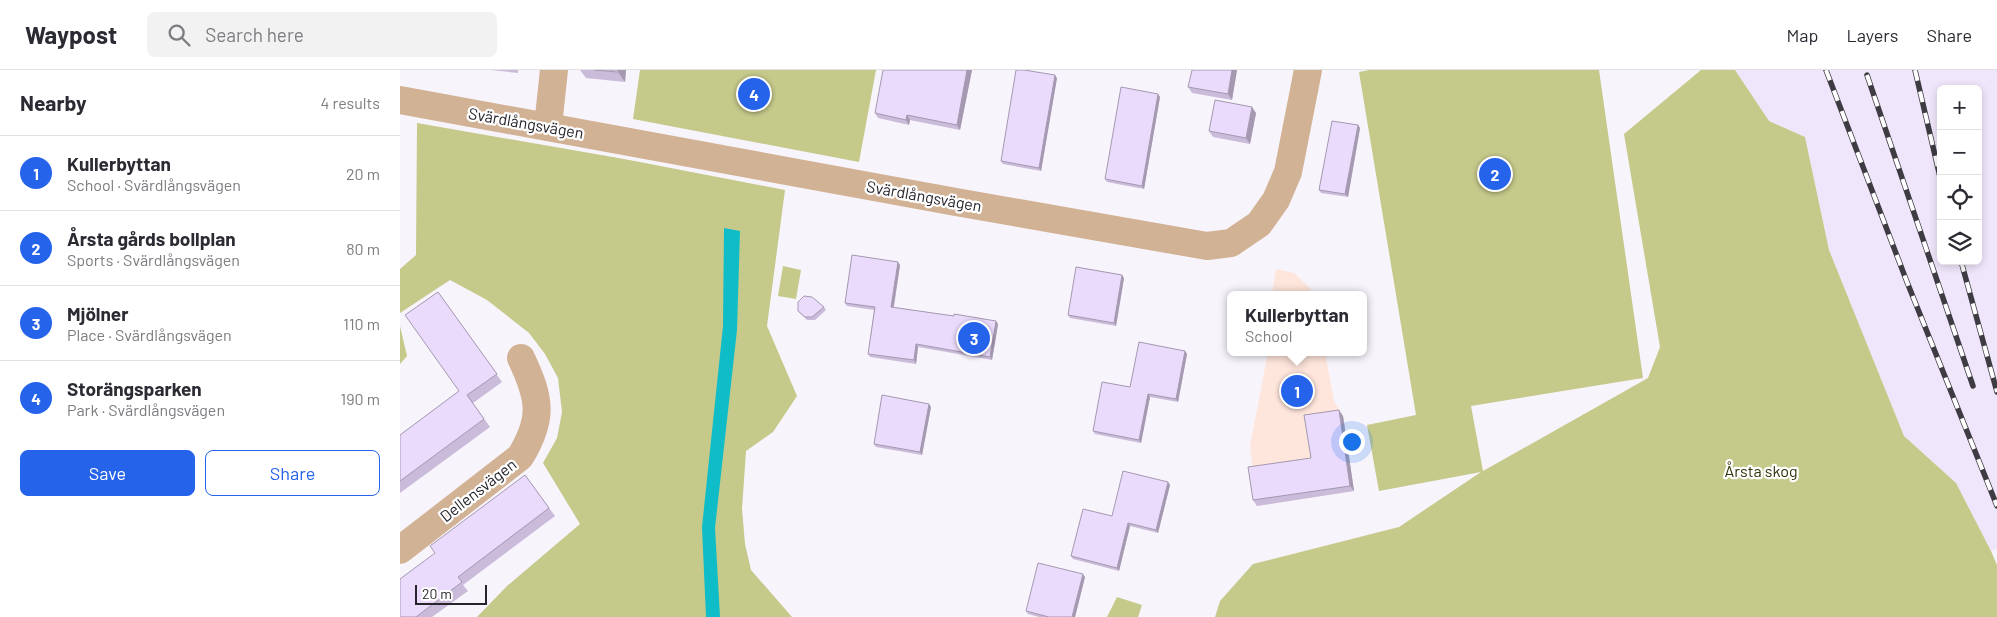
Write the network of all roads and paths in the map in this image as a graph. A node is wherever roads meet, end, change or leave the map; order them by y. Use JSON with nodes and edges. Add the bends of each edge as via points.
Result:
{"nodes":[{"id":1,"x":554,"y":70,"type":"edge"},
{"id":2,"x":1308,"y":70,"type":"edge"},
{"id":3,"x":412,"y":102,"type":"edge"},
{"id":4,"x":548,"y":126,"type":"junction"},
{"id":5,"x":521,"y":358,"type":"dead end"},
{"id":6,"x":400,"y":550,"type":"edge"}],
"edges":[{"from":1,"to":4,"type":"street"},
{"from":2,"to":4,"type":"street","name":"Svärdlångsvägen","via":[[1288,172],[1276,200],[1259,224],[1231,242],[1207,246]]},
{"from":3,"to":4,"type":"street","name":"Svärdlångsvägen"},
{"from":5,"to":6,"type":"street","name":"Dellensvägen","via":[[533,383],[538,404],[531,441],[520,457]]}]}
